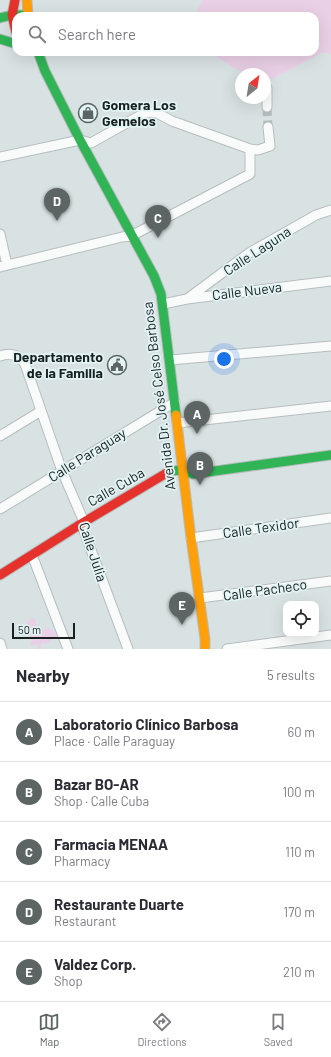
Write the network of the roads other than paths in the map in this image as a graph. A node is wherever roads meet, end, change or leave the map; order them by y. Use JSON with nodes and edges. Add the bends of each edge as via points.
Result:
{"nodes":[{"id":1,"x":15,"y":0,"type":"edge"},
{"id":2,"x":27,"y":0,"type":"edge"},
{"id":3,"x":0,"y":11,"type":"edge"},
{"id":4,"x":13,"y":12,"type":"edge"},
{"id":5,"x":28,"y":12,"type":"edge"},
{"id":6,"x":12,"y":15,"type":"joint"},
{"id":7,"x":0,"y":18,"type":"edge"},
{"id":8,"x":0,"y":39,"type":"edge"},
{"id":9,"x":12,"y":43,"type":"edge"},
{"id":10,"x":32,"y":56,"type":"edge"},
{"id":11,"x":39,"y":56,"type":"edge"},
{"id":12,"x":45,"y":71,"type":"junction"},
{"id":13,"x":268,"y":127,"type":"tunnel mouth"},
{"id":14,"x":80,"y":140,"type":"junction"},
{"id":15,"x":250,"y":149,"type":"junction"},
{"id":16,"x":0,"y":157,"type":"edge"},
{"id":17,"x":331,"y":210,"type":"edge"},
{"id":18,"x":0,"y":234,"type":"edge"},
{"id":19,"x":131,"y":236,"type":"junction"},
{"id":20,"x":3,"y":266,"type":"edge"},
{"id":21,"x":331,"y":281,"type":"edge"},
{"id":22,"x":187,"y":299,"type":"junction"},
{"id":23,"x":163,"y":304,"type":"junction"},
{"id":24,"x":331,"y":346,"type":"edge"},
{"id":25,"x":0,"y":356,"type":"edge"},
{"id":26,"x":170,"y":360,"type":"junction"},
{"id":27,"x":175,"y":402,"type":"junction"},
{"id":28,"x":331,"y":406,"type":"edge"},
{"id":29,"x":41,"y":411,"type":"junction"},
{"id":30,"x":177,"y":423,"type":"junction"},
{"id":31,"x":0,"y":436,"type":"edge"},
{"id":32,"x":331,"y":455,"type":"edge"},
{"id":33,"x":182,"y":470,"type":"junction"},
{"id":34,"x":62,"y":471,"type":"junction"},
{"id":35,"x":0,"y":510,"type":"edge"},
{"id":36,"x":331,"y":518,"type":"edge"},
{"id":37,"x":84,"y":522,"type":"junction"},
{"id":38,"x":191,"y":538,"type":"junction"},
{"id":39,"x":32,"y":555,"type":"junction"},
{"id":40,"x":0,"y":575,"type":"edge"},
{"id":41,"x":331,"y":581,"type":"edge"},
{"id":42,"x":200,"y":598,"type":"junction"},
{"id":43,"x":331,"y":635,"type":"edge"},
{"id":44,"x":0,"y":643,"type":"edge"},
{"id":45,"x":233,"y":648,"type":"edge"},
{"id":46,"x":2,"y":649,"type":"edge"},
{"id":47,"x":68,"y":649,"type":"edge"},
{"id":48,"x":128,"y":649,"type":"edge"},
{"id":49,"x":205,"y":649,"type":"edge"}],
"edges":[{"from":1,"to":4,"type":"main road"},
{"from":2,"to":5,"type":"main road"},
{"from":3,"to":6,"type":"main road"},
{"from":6,"to":7,"type":"main road"},
{"from":8,"to":9,"type":"main road"},
{"from":10,"to":12,"type":"main road","name":"Avenida Dr. José Celso Barbosa"},
{"from":11,"to":12,"type":"main road","name":"Avenida Dr. José Celso Barbosa"},
{"from":12,"to":14,"type":"main road","name":"Avenida Dr. José Celso Barbosa"},
{"from":13,"to":15,"type":"street","via":[[270,146],[258,150]]},
{"from":14,"to":15,"type":"street","via":[[91,143],[150,112]]},
{"from":14,"to":16,"type":"street"},
{"from":14,"to":19,"type":"main road","name":"Avenida Dr. José Celso Barbosa"},
{"from":15,"to":19,"type":"street","via":[[250,174]]},
{"from":17,"to":22,"type":"street","name":"Calle Laguna","via":[[316,215],[249,253]]},
{"from":18,"to":20,"type":"street"},
{"from":19,"to":20,"type":"street"},
{"from":19,"to":23,"type":"main road","name":"Avenida Dr. José Celso Barbosa","via":[[154,276]]},
{"from":21,"to":22,"type":"street","name":"Calle Nueva"},
{"from":22,"to":23,"type":"street","name":"Calle Nueva"},
{"from":23,"to":26,"type":"main road","name":"Avenida Dr. José Celso Barbosa"},
{"from":24,"to":26,"type":"street"},
{"from":25,"to":29,"type":"street","name":"Calle Julia","via":[[18,356],[25,364]]},
{"from":26,"to":27,"type":"main road","name":"Avenida Dr. José Celso Barbosa"},
{"from":27,"to":30,"type":"main road","name":"Avenida Dr. José Celso Barbosa"},
{"from":27,"to":34,"type":"street","name":"Calle Paraguay"},
{"from":28,"to":30,"type":"street"},
{"from":29,"to":31,"type":"street"},
{"from":29,"to":34,"type":"street","name":"Calle Julia"},
{"from":30,"to":33,"type":"main road","name":"Avenida Dr. José Celso Barbosa"},
{"from":32,"to":33,"type":"main road","name":"Calle Cuba","via":[[192,474]]},
{"from":33,"to":37,"type":"main road","name":"Calle Cuba","via":[[170,472]]},
{"from":33,"to":38,"type":"main road","name":"Avenida Dr. José Celso Barbosa"},
{"from":34,"to":35,"type":"street","name":"Calle Paraguay"},
{"from":34,"to":37,"type":"street","name":"Calle Julia"},
{"from":36,"to":38,"type":"street","name":"Calle Texidor"},
{"from":37,"to":39,"type":"main road","name":"Calle Cuba"},
{"from":37,"to":48,"type":"street","name":"Calle Julia","via":[[84,531]]},
{"from":38,"to":42,"type":"main road","name":"Avenida Dr. José Celso Barbosa"},
{"from":39,"to":40,"type":"main road","name":"Calle Cuba"},
{"from":39,"to":47,"type":"street"},
{"from":41,"to":42,"type":"street","name":"Calle Pacheco"},
{"from":42,"to":49,"type":"main road","name":"Avenida Dr. José Celso Barbosa"},
{"from":43,"to":45,"type":"street"},
{"from":44,"to":46,"type":"street"}]}
